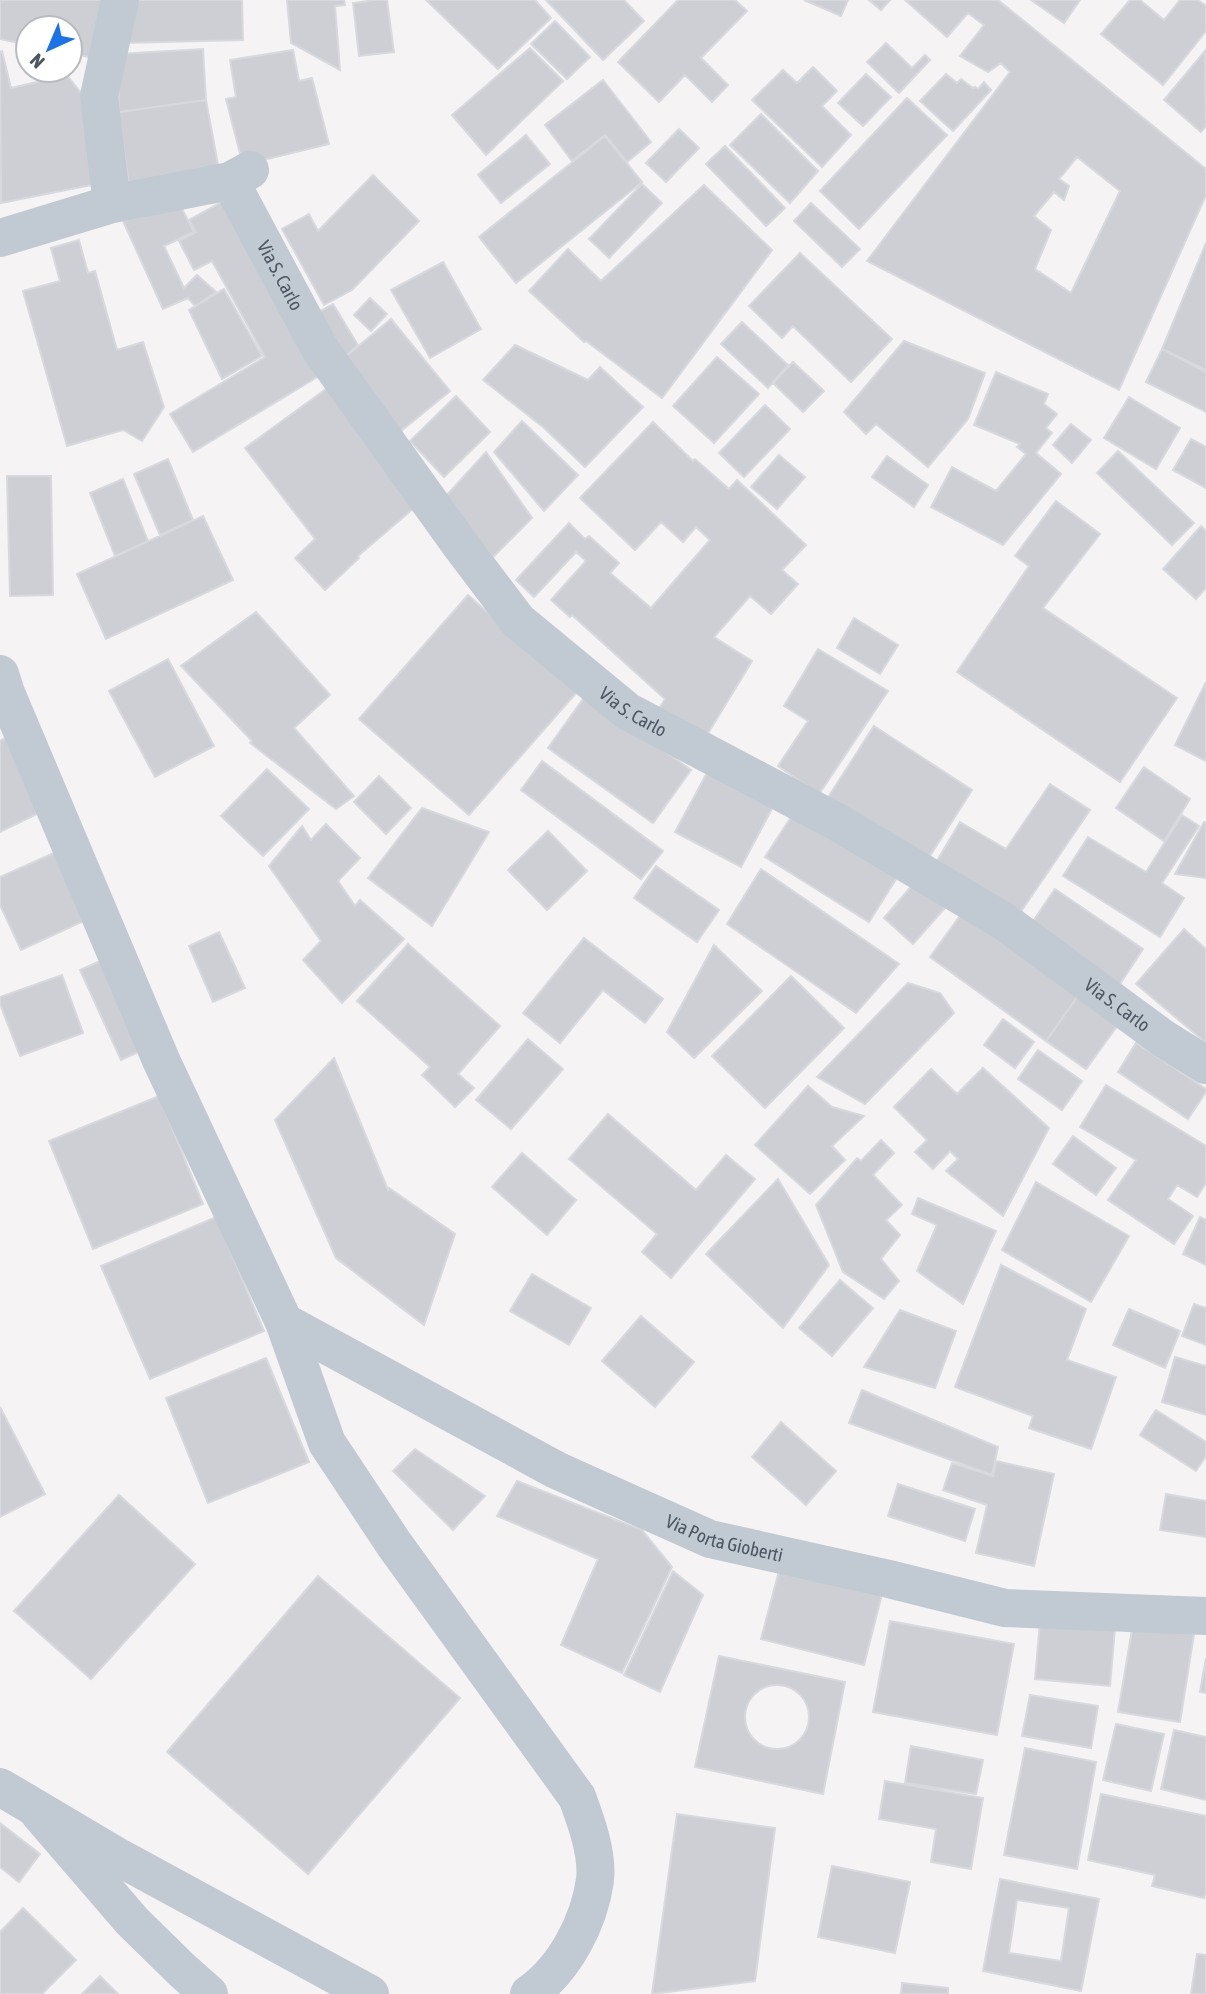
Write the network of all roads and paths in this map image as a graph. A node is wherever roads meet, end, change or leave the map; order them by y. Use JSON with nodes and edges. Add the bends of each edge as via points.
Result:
{"nodes":[{"id":1,"x":120,"y":0,"type":"edge"},
{"id":2,"x":112,"y":204,"type":"junction"},
{"id":3,"x":0,"y":238,"type":"edge"},
{"id":4,"x":0,"y":674,"type":"edge"},
{"id":5,"x":1206,"y":1065,"type":"edge"},
{"id":6,"x":284,"y":1322,"type":"junction"},
{"id":7,"x":1206,"y":1616,"type":"edge"},
{"id":8,"x":0,"y":1787,"type":"edge"},
{"id":9,"x":35,"y":1808,"type":"junction"},
{"id":10,"x":209,"y":1994,"type":"edge"},
{"id":11,"x":370,"y":1994,"type":"edge"},
{"id":12,"x":528,"y":1994,"type":"edge"}],
"edges":[{"from":1,"to":2,"type":"street","via":[[99,96]]},
{"from":2,"to":3,"type":"street"},
{"from":2,"to":5,"type":"street","name":"Via S. Carlo","via":[[240,175],[320,349],[517,621],[627,711],[837,822],[1005,922]]},
{"from":4,"to":6,"type":"street","via":[[161,1060]]},
{"from":6,"to":7,"type":"street","name":"Via Porta Gioberti","via":[[556,1470],[710,1539],[1005,1608]]},
{"from":6,"to":12,"type":"street","via":[[327,1443],[394,1544],[577,1797],[591,1835],[595,1879],[585,1919],[566,1956],[542,1985]]},
{"from":8,"to":9,"type":"street"},
{"from":9,"to":10,"type":"street","via":[[132,1921]]},
{"from":9,"to":11,"type":"street"}]}
